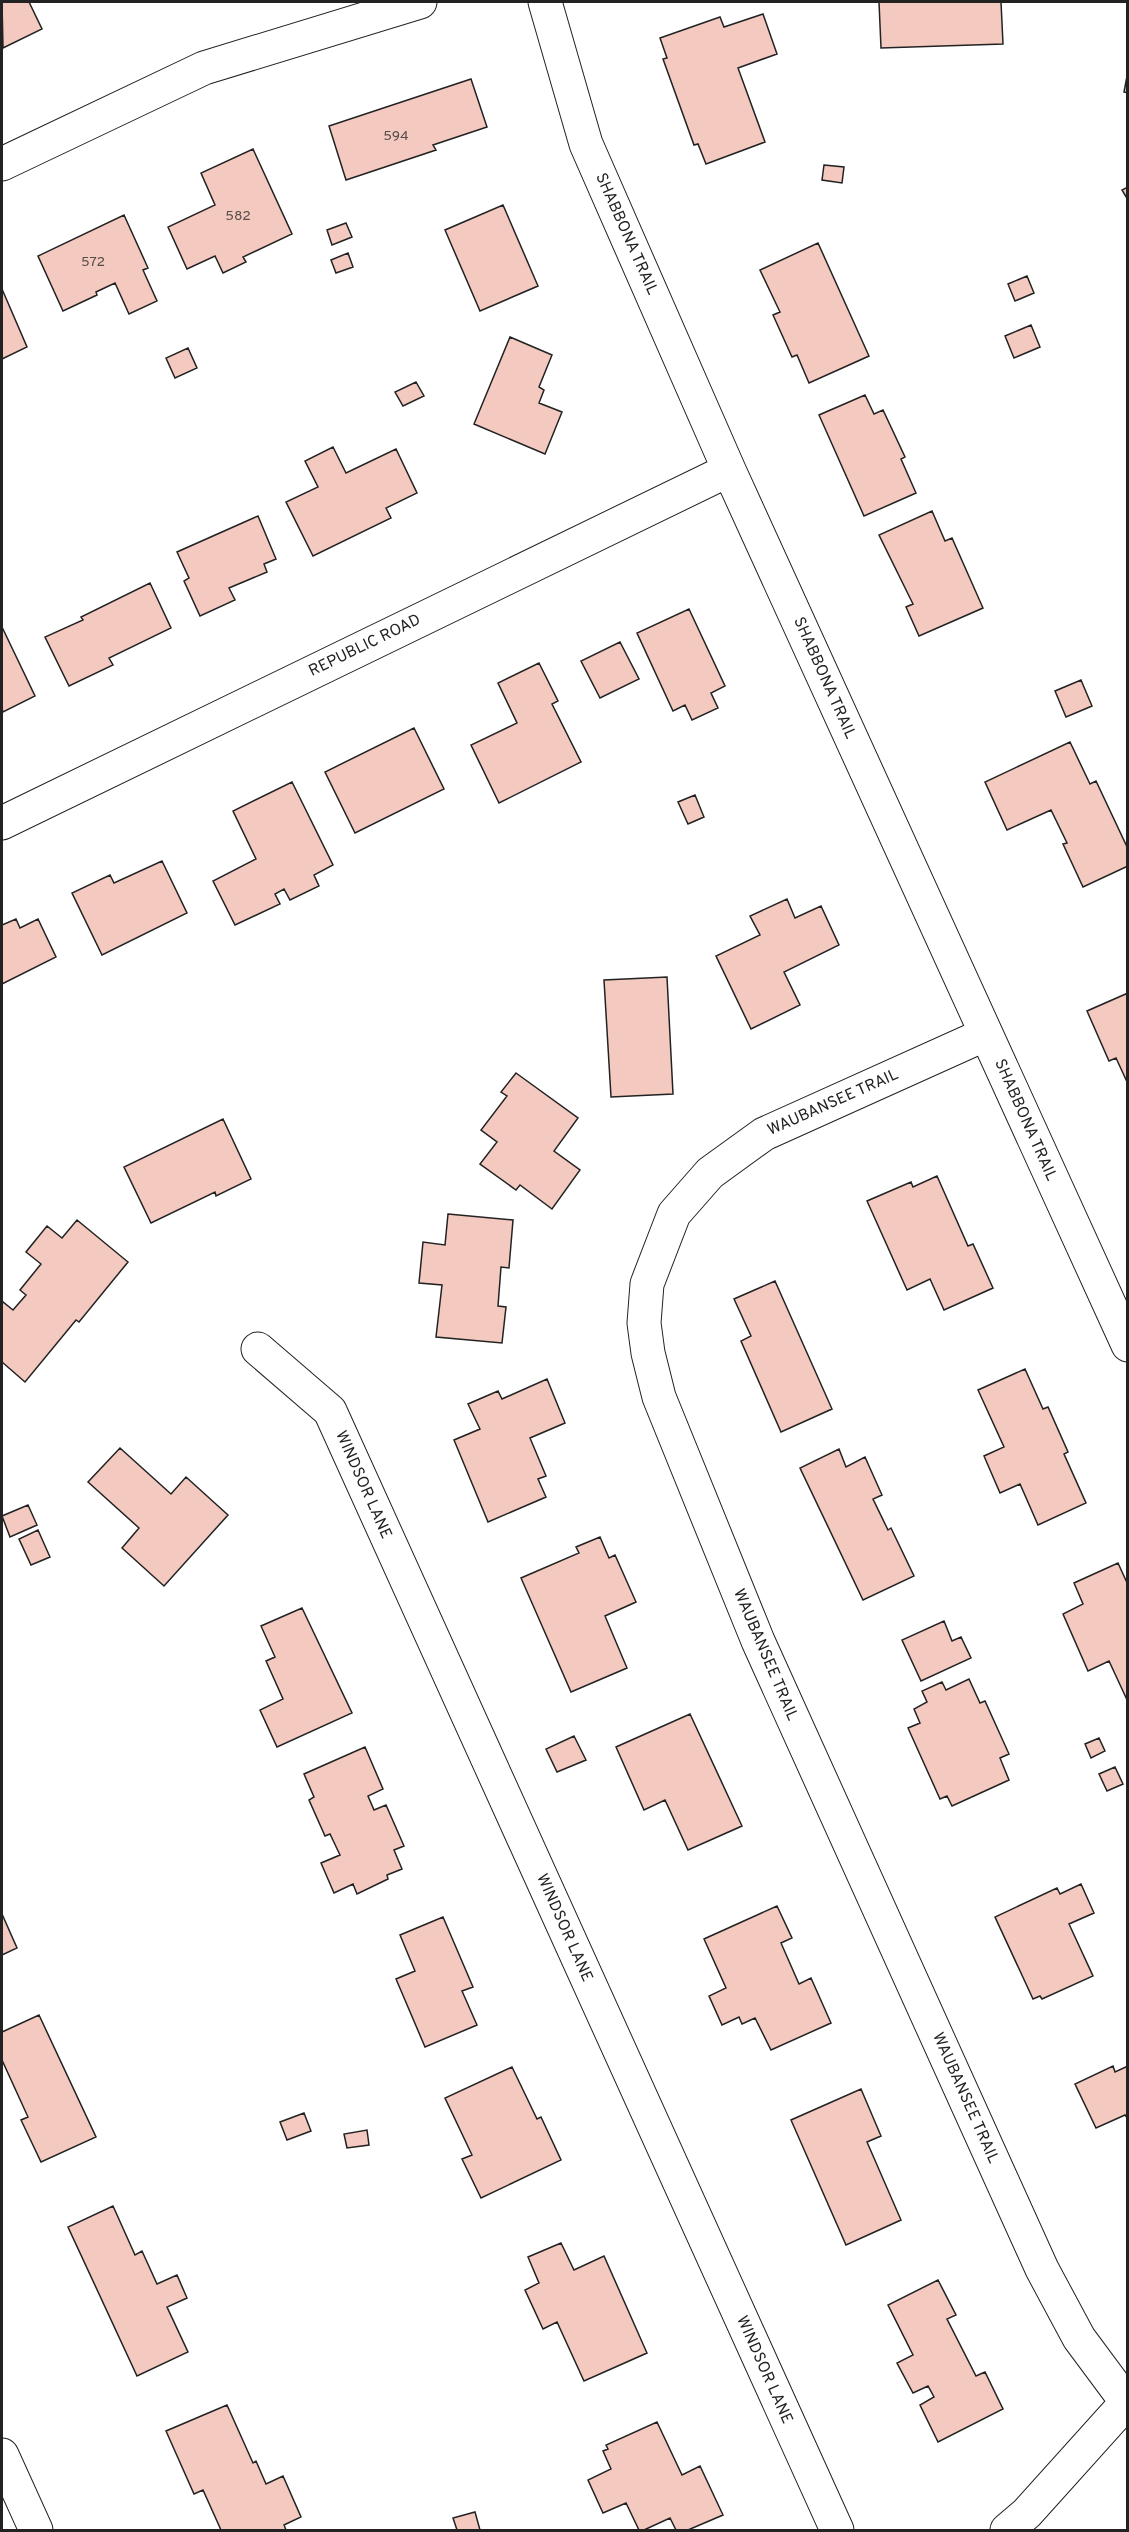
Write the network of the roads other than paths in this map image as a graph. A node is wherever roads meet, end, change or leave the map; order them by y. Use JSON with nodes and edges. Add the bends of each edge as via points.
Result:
{"nodes":[{"id":1,"x":420,"y":2,"type":"edge"},
{"id":2,"x":545,"y":2,"type":"edge"},
{"id":3,"x":2,"y":164,"type":"edge"},
{"id":4,"x":729,"y":470,"type":"junction"},
{"id":5,"x":2,"y":823,"type":"edge"},
{"id":6,"x":986,"y":1034,"type":"junction"},
{"id":7,"x":1128,"y":1345,"type":"edge"},
{"id":8,"x":258,"y":1349,"type":"dead end"},
{"id":9,"x":1127,"y":2403,"type":"edge"},
{"id":10,"x":2,"y":2455,"type":"edge"},
{"id":11,"x":36,"y":2530,"type":"edge"},
{"id":12,"x":837,"y":2530,"type":"edge"},
{"id":13,"x":1007,"y":2530,"type":"edge"}],
"edges":[{"from":1,"to":3,"type":"street","via":[[204,68]]},
{"from":2,"to":4,"type":"street","name":"SHABBONA TRAIL","via":[[586,144]]},
{"from":4,"to":5,"type":"street","name":"REPUBLIC ROAD"},
{"from":4,"to":6,"type":"street","name":"SHABBONA TRAIL"},
{"from":6,"to":7,"type":"street","name":"SHABBONA TRAIL"},
{"from":6,"to":9,"type":"street","name":"WAUBANSEE TRAIL","via":[[764,1134],[710,1173],[674,1214],[647,1284],[644,1323],[659,1397],[758,1641],[1042,2269],[1079,2338]]},
{"from":8,"to":12,"type":"street","name":"WINDSOR LANE","via":[[330,1411]]},
{"from":9,"to":13,"type":"street"},
{"from":10,"to":11,"type":"street"}]}
